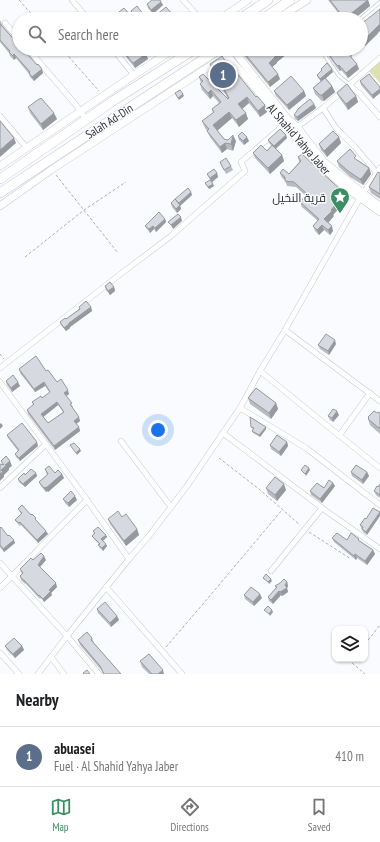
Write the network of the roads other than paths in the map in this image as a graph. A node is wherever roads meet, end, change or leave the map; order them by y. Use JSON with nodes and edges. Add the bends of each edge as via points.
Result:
{"nodes":[{"id":1,"x":72,"y":0,"type":"edge"},
{"id":2,"x":183,"y":0,"type":"edge"},
{"id":3,"x":248,"y":0,"type":"edge"},
{"id":4,"x":268,"y":0,"type":"edge"},
{"id":5,"x":307,"y":0,"type":"edge"},
{"id":6,"x":380,"y":2,"type":"edge"},
{"id":7,"x":288,"y":5,"type":"edge"},
{"id":8,"x":82,"y":12,"type":"edge"},
{"id":9,"x":194,"y":12,"type":"edge"},
{"id":10,"x":230,"y":12,"type":"edge"},
{"id":11,"x":250,"y":12,"type":"edge"},
{"id":12,"x":276,"y":12,"type":"edge"},
{"id":13,"x":368,"y":12,"type":"edge"},
{"id":14,"x":5,"y":23,"type":"dead end"},
{"id":15,"x":12,"y":31,"type":"edge"},
{"id":16,"x":34,"y":56,"type":"edge"},
{"id":17,"x":119,"y":56,"type":"edge"},
{"id":18,"x":163,"y":56,"type":"edge"},
{"id":19,"x":184,"y":56,"type":"edge"},
{"id":20,"x":208,"y":56,"type":"edge"},
{"id":21,"x":227,"y":56,"type":"edge"},
{"id":22,"x":233,"y":56,"type":"edge"},
{"id":23,"x":236,"y":56,"type":"edge"},
{"id":24,"x":326,"y":56,"type":"edge"},
{"id":25,"x":380,"y":59,"type":"edge"},
{"id":26,"x":134,"y":75,"type":"junction"},
{"id":27,"x":349,"y":85,"type":"junction"},
{"id":28,"x":323,"y":108,"type":"junction"},
{"id":29,"x":80,"y":112,"type":"junction"},
{"id":30,"x":0,"y":116,"type":"edge"},
{"id":31,"x":380,"y":117,"type":"edge"},
{"id":32,"x":86,"y":120,"type":"junction"},
{"id":33,"x":285,"y":124,"type":"junction"},
{"id":34,"x":297,"y":127,"type":"junction"},
{"id":35,"x":27,"y":148,"type":"junction"},
{"id":36,"x":0,"y":166,"type":"edge"},
{"id":37,"x":380,"y":168,"type":"edge"},
{"id":38,"x":376,"y":173,"type":"junction"},
{"id":39,"x":0,"y":179,"type":"edge"},
{"id":40,"x":0,"y":193,"type":"edge"},
{"id":41,"x":362,"y":196,"type":"junction"},
{"id":42,"x":0,"y":206,"type":"edge"},
{"id":43,"x":380,"y":206,"type":"edge"},
{"id":44,"x":380,"y":212,"type":"edge"},
{"id":45,"x":285,"y":330,"type":"junction"},
{"id":46,"x":0,"y":368,"type":"edge"},
{"id":47,"x":260,"y":371,"type":"junction"},
{"id":48,"x":0,"y":382,"type":"edge"},
{"id":49,"x":370,"y":393,"type":"junction"},
{"id":50,"x":380,"y":401,"type":"edge"},
{"id":51,"x":240,"y":408,"type":"junction"},
{"id":52,"x":223,"y":433,"type":"junction"},
{"id":53,"x":340,"y":436,"type":"junction"},
{"id":54,"x":121,"y":441,"type":"dead end"},
{"id":55,"x":46,"y":444,"type":"junction"},
{"id":56,"x":380,"y":468,"type":"edge"},
{"id":57,"x":0,"y":488,"type":"edge"},
{"id":58,"x":87,"y":500,"type":"junction"},
{"id":59,"x":380,"y":504,"type":"edge"},
{"id":60,"x":171,"y":507,"type":"junction"},
{"id":61,"x":322,"y":508,"type":"junction"},
{"id":62,"x":380,"y":549,"type":"edge"},
{"id":63,"x":129,"y":559,"type":"junction"},
{"id":64,"x":0,"y":563,"type":"edge"},
{"id":65,"x":271,"y":570,"type":"dead end"},
{"id":66,"x":12,"y":575,"type":"junction"},
{"id":67,"x":106,"y":587,"type":"junction"},
{"id":68,"x":0,"y":588,"type":"edge"},
{"id":69,"x":67,"y":636,"type":"junction"},
{"id":70,"x":0,"y":653,"type":"edge"},
{"id":71,"x":51,"y":657,"type":"junction"},
{"id":72,"x":19,"y":674,"type":"edge"},
{"id":73,"x":38,"y":674,"type":"edge"},
{"id":74,"x":64,"y":674,"type":"edge"},
{"id":75,"x":99,"y":674,"type":"edge"},
{"id":76,"x":182,"y":674,"type":"edge"}],
"edges":[{"from":1,"to":8,"type":"street"},
{"from":2,"to":9,"type":"street"},
{"from":3,"to":10,"type":"street"},
{"from":4,"to":11,"type":"highway"},
{"from":5,"to":7,"type":"street"},
{"from":6,"to":13,"type":"lane"},
{"from":7,"to":12,"type":"highway"},
{"from":14,"to":15,"type":"street"},
{"from":16,"to":29,"type":"street"},
{"from":17,"to":26,"type":"street"},
{"from":18,"to":26,"type":"street"},
{"from":19,"to":32,"type":"highway","name":"Salah Ad-Din"},
{"from":20,"to":40,"type":"highway","name":"Salah Ad-Din"},
{"from":21,"to":42,"type":"street","via":[[73,154]]},
{"from":22,"to":33,"type":"street","name":"Al Shahid Yahya Jaber","via":[[233,63]]},
{"from":23,"to":34,"type":"street","name":"Al Shahid Yahya Jaber"},
{"from":24,"to":27,"type":"lane","via":[[339,76]]},
{"from":25,"to":27,"type":"street"},
{"from":26,"to":29,"type":"street"},
{"from":27,"to":28,"type":"street"},
{"from":27,"to":31,"type":"street"},
{"from":28,"to":34,"type":"street"},
{"from":28,"to":38,"type":"street","via":[[336,128]]},
{"from":29,"to":32,"type":"street"},
{"from":29,"to":35,"type":"street"},
{"from":30,"to":35,"type":"street"},
{"from":32,"to":39,"type":"highway","name":"Salah Ad-Din"},
{"from":33,"to":34,"type":"street"},
{"from":33,"to":41,"type":"street","name":"Al Shahid Yahya Jaber","via":[[318,164],[341,184]]},
{"from":33,"to":46,"type":"street","via":[[241,162],[245,171],[171,236]]},
{"from":34,"to":41,"type":"street","name":"Al Shahid Yahya Jaber","via":[[324,162]]},
{"from":35,"to":36,"type":"street"},
{"from":37,"to":38,"type":"street"},
{"from":38,"to":41,"type":"street"},
{"from":41,"to":43,"type":"street","name":"Al Shahid Yahya Jaber"},
{"from":41,"to":44,"type":"street","name":"Al Shahid Yahya Jaber"},
{"from":41,"to":45,"type":"street"},
{"from":45,"to":47,"type":"street"},
{"from":45,"to":49,"type":"street"},
{"from":47,"to":51,"type":"street"},
{"from":47,"to":53,"type":"street"},
{"from":48,"to":55,"type":"street"},
{"from":49,"to":50,"type":"street"},
{"from":49,"to":53,"type":"street"},
{"from":51,"to":52,"type":"street"},
{"from":51,"to":59,"type":"street","via":[[306,448]]},
{"from":52,"to":60,"type":"street"},
{"from":52,"to":61,"type":"street"},
{"from":53,"to":56,"type":"street"},
{"from":54,"to":60,"type":"street"},
{"from":55,"to":57,"type":"street"},
{"from":55,"to":58,"type":"street"},
{"from":58,"to":63,"type":"street"},
{"from":58,"to":66,"type":"street"},
{"from":60,"to":63,"type":"street"},
{"from":61,"to":62,"type":"street"},
{"from":61,"to":65,"type":"street"},
{"from":63,"to":67,"type":"street"},
{"from":64,"to":66,"type":"street"},
{"from":66,"to":68,"type":"street"},
{"from":66,"to":69,"type":"street"},
{"from":67,"to":69,"type":"street"},
{"from":67,"to":76,"type":"street"},
{"from":69,"to":71,"type":"street"},
{"from":69,"to":75,"type":"street"},
{"from":70,"to":72,"type":"street"},
{"from":71,"to":73,"type":"street"},
{"from":71,"to":74,"type":"street"}]}
